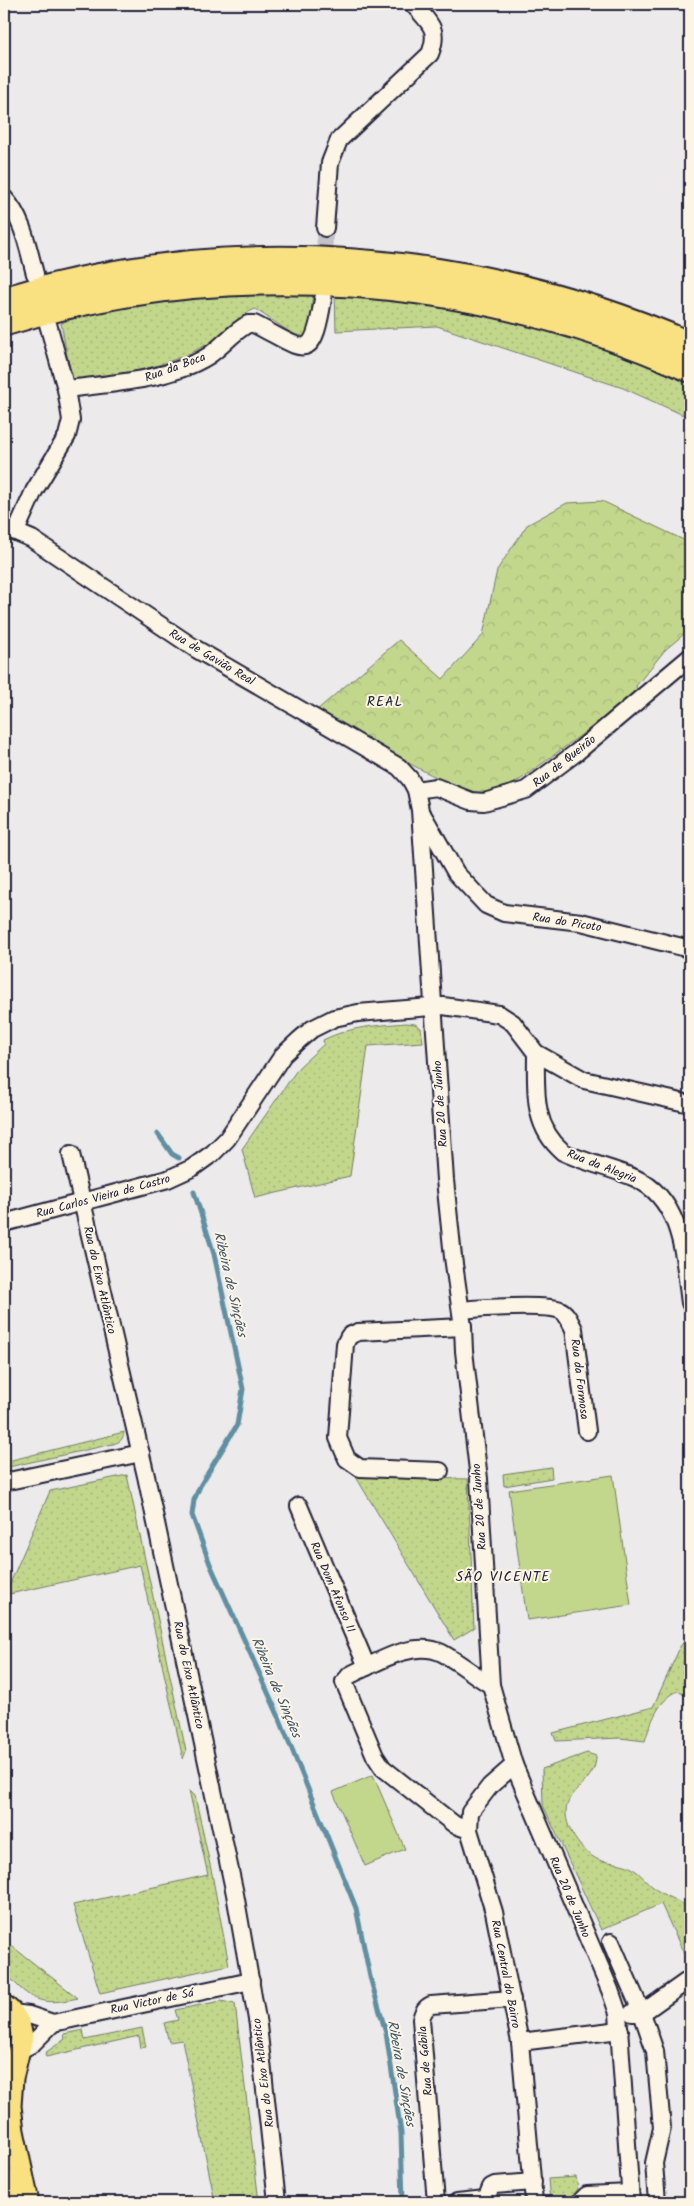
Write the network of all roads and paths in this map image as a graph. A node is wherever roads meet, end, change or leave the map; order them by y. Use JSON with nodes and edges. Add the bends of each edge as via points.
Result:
{"nodes":[{"id":1,"x":418,"y":10,"type":"edge"},
{"id":2,"x":4,"y":198,"type":"edge"},
{"id":3,"x":325,"y":228,"type":"tunnel mouth"},
{"id":4,"x":35,"y":274,"type":"dead end"},
{"id":5,"x":323,"y":299,"type":"dead end"},
{"id":6,"x":4,"y":300,"type":"edge"},
{"id":7,"x":4,"y":323,"type":"edge"},
{"id":8,"x":48,"y":324,"type":"dead end"},
{"id":9,"x":690,"y":345,"type":"edge"},
{"id":10,"x":690,"y":369,"type":"edge"},
{"id":11,"x":66,"y":389,"type":"junction"},
{"id":12,"x":10,"y":529,"type":"edge"},
{"id":13,"x":690,"y":657,"type":"edge"},
{"id":14,"x":416,"y":790,"type":"junction"},
{"id":15,"x":420,"y":810,"type":"junction"},
{"id":16,"x":424,"y":860,"type":"junction"},
{"id":17,"x":456,"y":873,"type":"junction"},
{"id":18,"x":690,"y":949,"type":"edge"},
{"id":19,"x":432,"y":1007,"type":"junction"},
{"id":20,"x":536,"y":1053,"type":"junction"},
{"id":21,"x":690,"y":1104,"type":"edge"},
{"id":22,"x":71,"y":1154,"type":"dead end"},
{"id":23,"x":82,"y":1202,"type":"junction"},
{"id":24,"x":4,"y":1223,"type":"edge"},
{"id":25,"x":689,"y":1281,"type":"edge"},
{"id":26,"x":690,"y":1303,"type":"edge"},
{"id":27,"x":461,"y":1310,"type":"junction"},
{"id":28,"x":463,"y":1327,"type":"junction"},
{"id":29,"x":587,"y":1431,"type":"dead end"},
{"id":30,"x":141,"y":1453,"type":"junction"},
{"id":31,"x":440,"y":1471,"type":"dead end"},
{"id":32,"x":4,"y":1482,"type":"edge"},
{"id":33,"x":299,"y":1506,"type":"dead end"},
{"id":34,"x":367,"y":1667,"type":"junction"},
{"id":35,"x":491,"y":1685,"type":"junction"},
{"id":36,"x":514,"y":1765,"type":"junction"},
{"id":37,"x":469,"y":1830,"type":"junction"},
{"id":38,"x":611,"y":1942,"type":"dead end"},
{"id":39,"x":690,"y":1979,"type":"edge"},
{"id":40,"x":252,"y":1981,"type":"junction"},
{"id":41,"x":512,"y":1999,"type":"junction"},
{"id":42,"x":8,"y":2010,"type":"edge"},
{"id":43,"x":642,"y":2012,"type":"junction"},
{"id":44,"x":618,"y":2013,"type":"junction"},
{"id":45,"x":53,"y":2023,"type":"junction"},
{"id":46,"x":620,"y":2030,"type":"junction"},
{"id":47,"x":520,"y":2042,"type":"junction"},
{"id":48,"x":14,"y":2058,"type":"edge"},
{"id":49,"x":4,"y":2179,"type":"edge"},
{"id":50,"x":533,"y":2182,"type":"junction"},
{"id":51,"x":630,"y":2197,"type":"edge"},
{"id":52,"x":487,"y":2201,"type":"edge"},
{"id":53,"x":9,"y":2202,"type":"edge"},
{"id":54,"x":28,"y":2202,"type":"edge"},
{"id":55,"x":278,"y":2202,"type":"edge"},
{"id":56,"x":436,"y":2202,"type":"edge"},
{"id":57,"x":457,"y":2202,"type":"edge"},
{"id":58,"x":534,"y":2202,"type":"edge"},
{"id":59,"x":580,"y":2202,"type":"edge"},
{"id":60,"x":657,"y":2202,"type":"edge"}],
"edges":[{"from":1,"to":3,"type":"street","via":[[434,33],[430,54],[339,140],[330,163]]},
{"from":2,"to":4,"type":"street","via":[[22,228]]},
{"from":5,"to":11,"type":"street","name":"Rua da Boca","via":[[318,330],[308,345],[292,345],[254,324],[248,324],[207,356],[188,364],[138,380]]},
{"from":6,"to":9,"type":"highway","via":[[53,286],[160,267],[225,261],[313,260],[382,264],[446,272],[553,296],[621,317]]},
{"from":7,"to":10,"type":"highway","via":[[95,300],[161,289],[226,283],[310,282],[381,286],[454,296],[533,313],[642,348]]},
{"from":8,"to":11,"type":"street"},
{"from":11,"to":12,"type":"street","via":[[71,420],[67,436]]},
{"from":12,"to":14,"type":"street","name":"Rua de Gavião Real","via":[[32,539],[196,649],[399,767]]},
{"from":13,"to":14,"type":"street","name":"Rua de Queirão","via":[[577,752],[526,790],[484,802],[471,802],[436,787]]},
{"from":14,"to":15,"type":"street","name":"Rua 20 de Junho"},
{"from":15,"to":16,"type":"street","name":"Rua 20 de Junho"},
{"from":15,"to":17,"type":"street","name":"Rua do Picoto"},
{"from":16,"to":17,"type":"street","name":"Rua do Picoto","via":[[444,864]]},
{"from":16,"to":19,"type":"street","name":"Rua 20 de Junho"},
{"from":17,"to":18,"type":"street","name":"Rua do Picoto","via":[[486,906],[504,913],[581,922]]},
{"from":19,"to":20,"type":"street","name":"Rua Carlos Vieira de Castro","via":[[499,1014],[513,1023]]},
{"from":19,"to":23,"type":"street","name":"Rua Carlos Vieira de Castro","via":[[358,1013],[334,1018],[312,1029],[283,1055],[227,1139],[213,1153],[168,1179]]},
{"from":19,"to":27,"type":"street","name":"Rua 20 de Junho","via":[[445,1180]]},
{"from":20,"to":21,"type":"street","via":[[584,1080]]},
{"from":20,"to":25,"type":"street","name":"Rua da Alegria","via":[[535,1095],[544,1130],[563,1152],[647,1184],[663,1199],[683,1244]]},
{"from":22,"to":23,"type":"street","name":"Rua do Eixo Atlântico"},
{"from":23,"to":24,"type":"street","name":"Rua Carlos Vieira de Castro"},
{"from":23,"to":30,"type":"street","name":"Rua do Eixo Atlântico"},
{"from":25,"to":26,"type":"street","name":"Rua da Alegria"},
{"from":27,"to":28,"type":"street","name":"Rua 20 de Junho"},
{"from":27,"to":29,"type":"street","name":"Rua da Formosa","via":[[545,1308],[560,1310],[568,1317],[574,1329]]},
{"from":28,"to":31,"type":"street","via":[[358,1332],[349,1336],[345,1344],[338,1438],[347,1459],[360,1468]]},
{"from":28,"to":35,"type":"street","name":"Rua 20 de Junho","via":[[478,1479]]},
{"from":30,"to":32,"type":"street"},
{"from":30,"to":40,"type":"street","name":"Rua do Eixo Atlântico"},
{"from":33,"to":34,"type":"street","name":"Rua Dom Afonso II"},
{"from":34,"to":35,"type":"street","via":[[406,1651],[429,1649],[442,1653]]},
{"from":34,"to":37,"type":"street","via":[[346,1676],[344,1682],[375,1756],[392,1776],[455,1825]]},
{"from":35,"to":36,"type":"street","name":"Rua 20 de Junho"},
{"from":36,"to":37,"type":"street","name":"Rua Central do Bairro","via":[[490,1786],[470,1812]]},
{"from":36,"to":44,"type":"street","name":"Rua 20 de Junho"},
{"from":37,"to":41,"type":"street","name":"Rua Central do Bairro","via":[[494,1912]]},
{"from":38,"to":43,"type":"street"},
{"from":39,"to":43,"type":"street"},
{"from":40,"to":45,"type":"street","name":"Rua Victor de Sá"},
{"from":40,"to":55,"type":"street","name":"Rua do Eixo Atlântico"},
{"from":41,"to":47,"type":"street","name":"Rua Central do Bairro"},
{"from":41,"to":56,"type":"street","name":"Rua de Gábila","via":[[431,2005],[423,2013]]},
{"from":42,"to":45,"type":"street"},
{"from":42,"to":48,"type":"main road","via":[[19,2024],[22,2037]]},
{"from":43,"to":44,"type":"street"},
{"from":43,"to":60,"type":"street","via":[[655,2051],[662,2128],[654,2163]]},
{"from":44,"to":46,"type":"street","name":"Rua 20 de Junho"},
{"from":45,"to":48,"type":"street"},
{"from":46,"to":47,"type":"street"},
{"from":46,"to":51,"type":"street","name":"Rua 20 de Junho"},
{"from":47,"to":50,"type":"street","name":"Rua Central do Bairro"},
{"from":48,"to":54,"type":"main road","via":[[10,2106],[12,2131]]},
{"from":49,"to":53,"type":"main road"},
{"from":50,"to":52,"type":"street","via":[[495,2185],[491,2187]]},
{"from":50,"to":58,"type":"street","name":"Rua Central do Bairro"},
{"from":51,"to":59,"type":"street","via":[[587,2195]]},
{"from":52,"to":57,"type":"street"}]}
